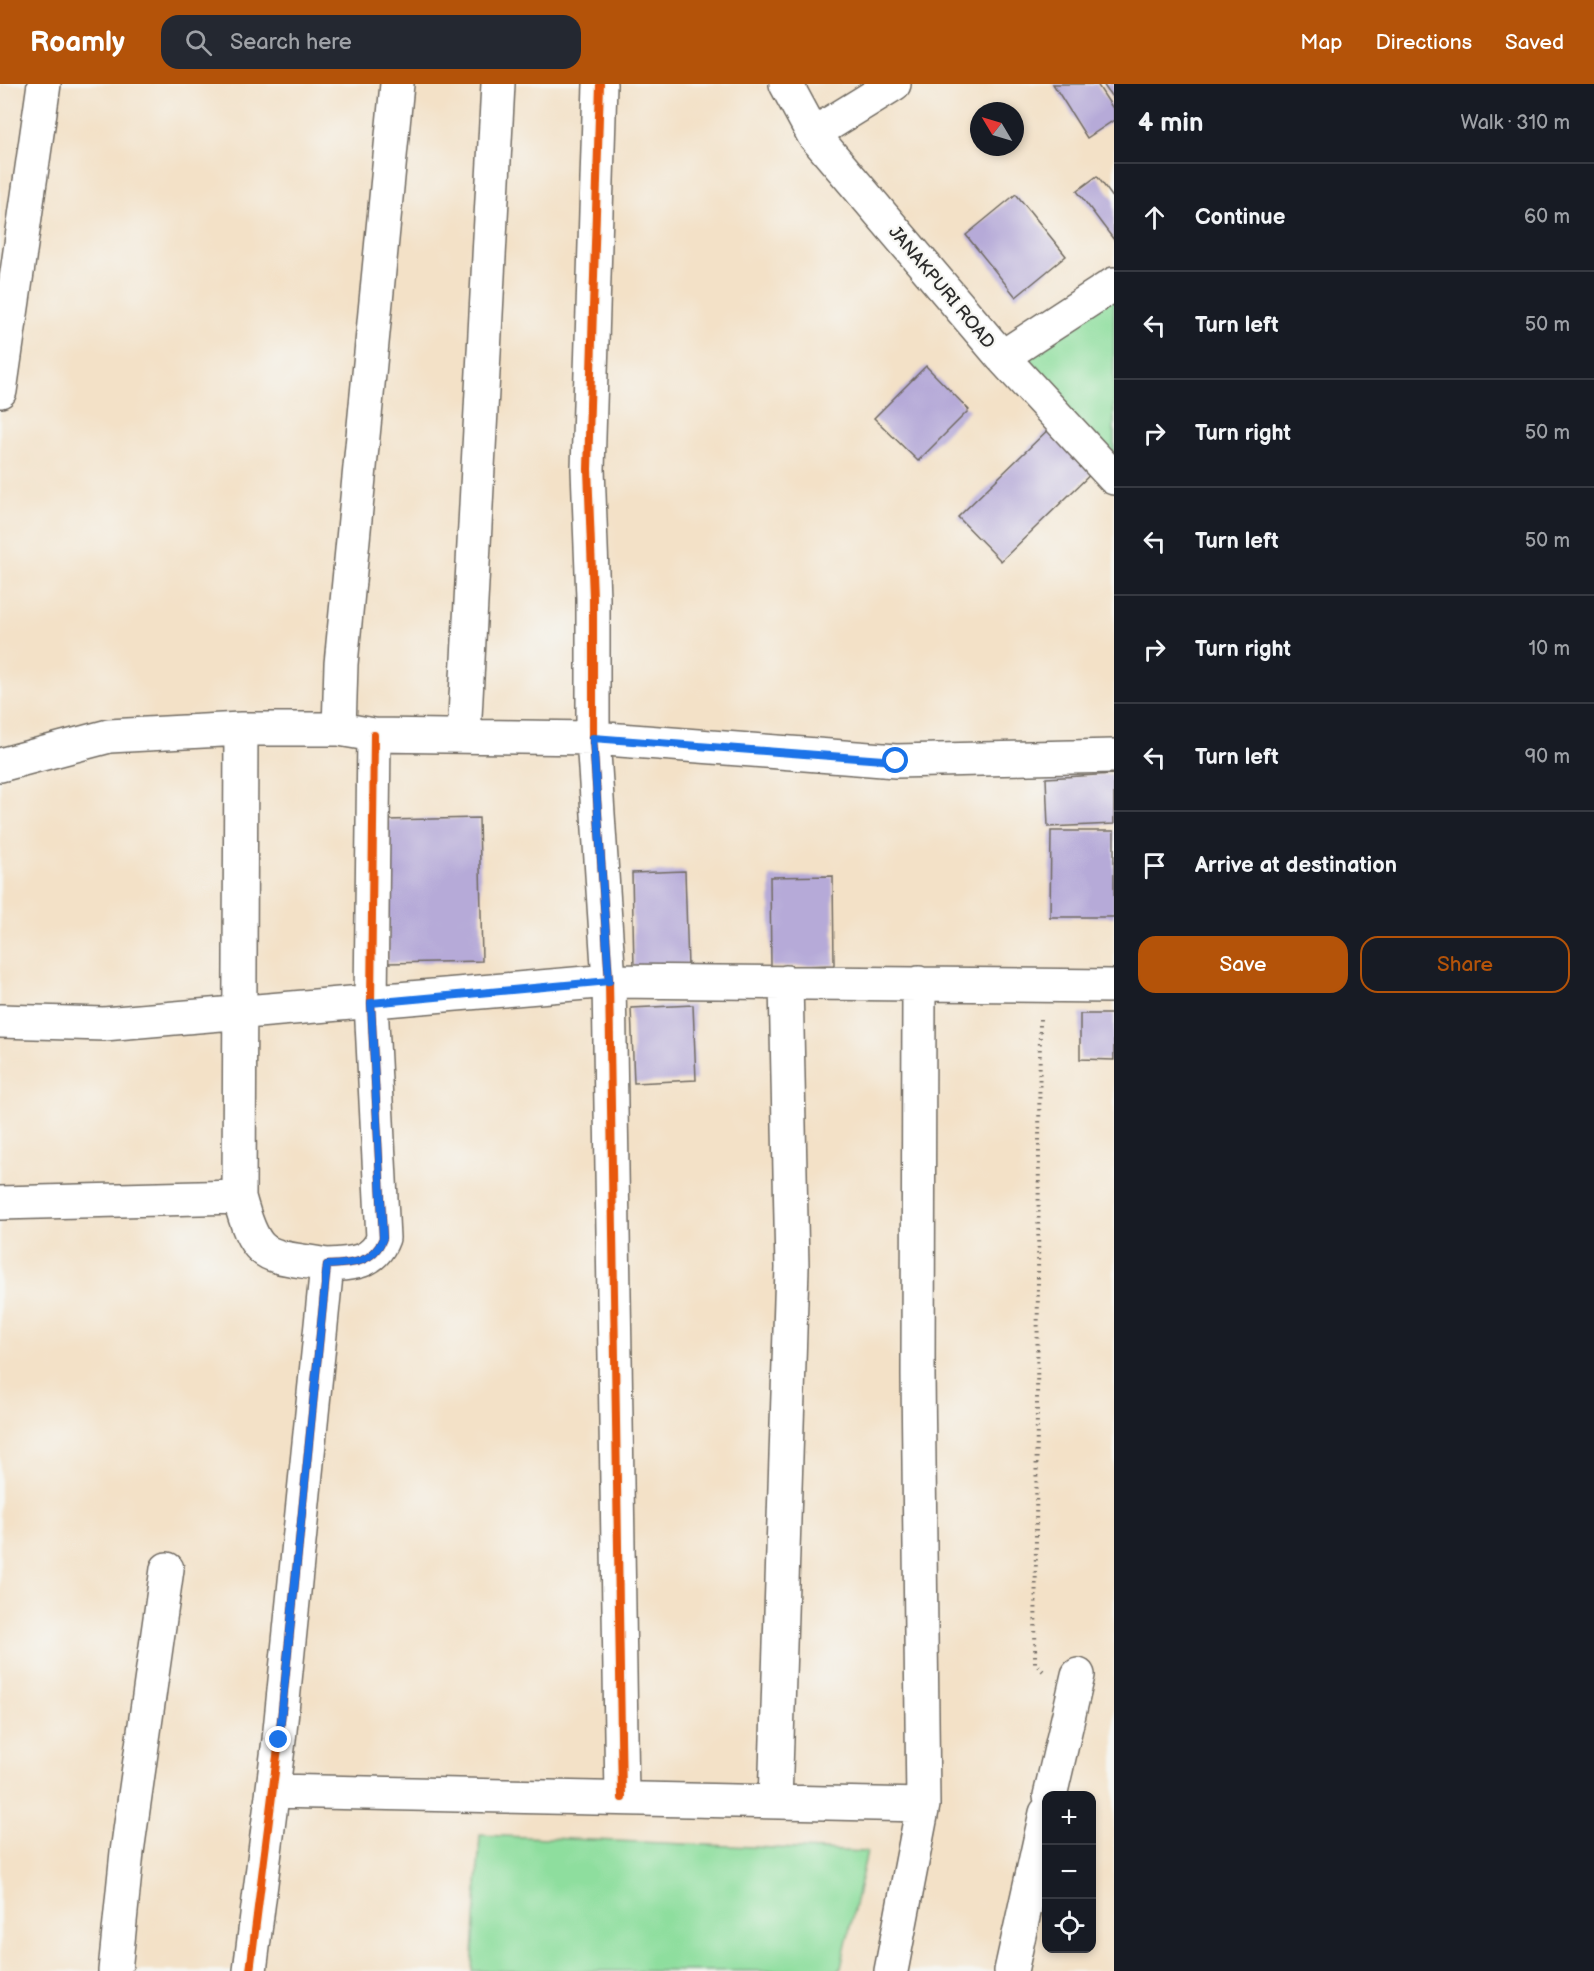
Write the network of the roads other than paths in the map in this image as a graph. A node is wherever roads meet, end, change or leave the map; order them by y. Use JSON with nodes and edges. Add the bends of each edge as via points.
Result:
{"nodes":[{"id":1,"x":44,"y":84,"type":"edge"},
{"id":2,"x":397,"y":84,"type":"edge"},
{"id":3,"x":498,"y":84,"type":"edge"},
{"id":4,"x":600,"y":84,"type":"edge"},
{"id":5,"x":786,"y":84,"type":"edge"},
{"id":6,"x":894,"y":84,"type":"edge"},
{"id":7,"x":813,"y":134,"type":"junction"},
{"id":8,"x":1114,"y":284,"type":"edge"},
{"id":9,"x":1002,"y":357,"type":"junction"},
{"id":10,"x":0,"y":391,"type":"edge"},
{"id":11,"x":1114,"y":478,"type":"edge"},
{"id":12,"x":241,"y":729,"type":"junction"},
{"id":13,"x":339,"y":729,"type":"junction"},
{"id":14,"x":374,"y":735,"type":"junction"},
{"id":15,"x":464,"y":736,"type":"junction"},
{"id":16,"x":593,"y":738,"type":"junction"},
{"id":17,"x":1114,"y":756,"type":"edge"},
{"id":18,"x":0,"y":765,"type":"edge"},
{"id":19,"x":609,"y":981,"type":"junction"},
{"id":20,"x":786,"y":982,"type":"junction"},
{"id":21,"x":919,"y":983,"type":"junction"},
{"id":22,"x":1114,"y":986,"type":"edge"},
{"id":23,"x":371,"y":1003,"type":"junction"},
{"id":24,"x":239,"y":1014,"type":"junction"},
{"id":25,"x":0,"y":1021,"type":"edge"},
{"id":26,"x":238,"y":1197,"type":"junction"},
{"id":27,"x":0,"y":1203,"type":"edge"},
{"id":28,"x":327,"y":1265,"type":"junction"},
{"id":29,"x":167,"y":1569,"type":"dead end"},
{"id":30,"x":1078,"y":1676,"type":"road end"},
{"id":31,"x":273,"y":1791,"type":"junction"},
{"id":32,"x":1051,"y":1791,"type":"edge"},
{"id":33,"x":622,"y":1798,"type":"junction"},
{"id":34,"x":775,"y":1802,"type":"junction"},
{"id":35,"x":923,"y":1805,"type":"junction"},
{"id":36,"x":1042,"y":1835,"type":"edge"},
{"id":37,"x":116,"y":1971,"type":"edge"},
{"id":38,"x":250,"y":1971,"type":"edge"},
{"id":39,"x":891,"y":1971,"type":"edge"},
{"id":40,"x":1011,"y":1971,"type":"edge"}],
"edges":[{"from":1,"to":10,"type":"street"},
{"from":2,"to":13,"type":"street","via":[[342,652]]},
{"from":3,"to":15,"type":"street"},
{"from":4,"to":16,"type":"street","via":[[588,469]]},
{"from":5,"to":7,"type":"street","name":"JANAKPURI ROAD"},
{"from":6,"to":7,"type":"street"},
{"from":7,"to":9,"type":"street","name":"JANAKPURI ROAD"},
{"from":8,"to":9,"type":"street"},
{"from":9,"to":11,"type":"street","name":"JANAKPURI ROAD"},
{"from":12,"to":13,"type":"street"},
{"from":12,"to":18,"type":"street","via":[[109,736]]},
{"from":12,"to":24,"type":"street"},
{"from":13,"to":14,"type":"street"},
{"from":14,"to":15,"type":"street"},
{"from":14,"to":23,"type":"street"},
{"from":15,"to":16,"type":"street"},
{"from":16,"to":17,"type":"street","via":[[896,761]]},
{"from":16,"to":19,"type":"street"},
{"from":19,"to":20,"type":"street"},
{"from":19,"to":23,"type":"street"},
{"from":19,"to":33,"type":"street"},
{"from":20,"to":21,"type":"street"},
{"from":20,"to":34,"type":"street","via":[[792,1268]]},
{"from":21,"to":22,"type":"street"},
{"from":21,"to":35,"type":"street"},
{"from":23,"to":24,"type":"street"},
{"from":23,"to":28,"type":"street","via":[[383,1238],[369,1259]]},
{"from":24,"to":25,"type":"street","via":[[104,1024]]},
{"from":24,"to":26,"type":"street"},
{"from":26,"to":27,"type":"street"},
{"from":26,"to":28,"type":"street","via":[[252,1240],[259,1248],[272,1256]]},
{"from":28,"to":31,"type":"street"},
{"from":29,"to":37,"type":"street","via":[[127,1852]]},
{"from":30,"to":32,"type":"street"},
{"from":31,"to":33,"type":"street"},
{"from":31,"to":38,"type":"street"},
{"from":33,"to":34,"type":"street"},
{"from":34,"to":35,"type":"street"},
{"from":35,"to":39,"type":"street"},
{"from":36,"to":40,"type":"street"}]}
